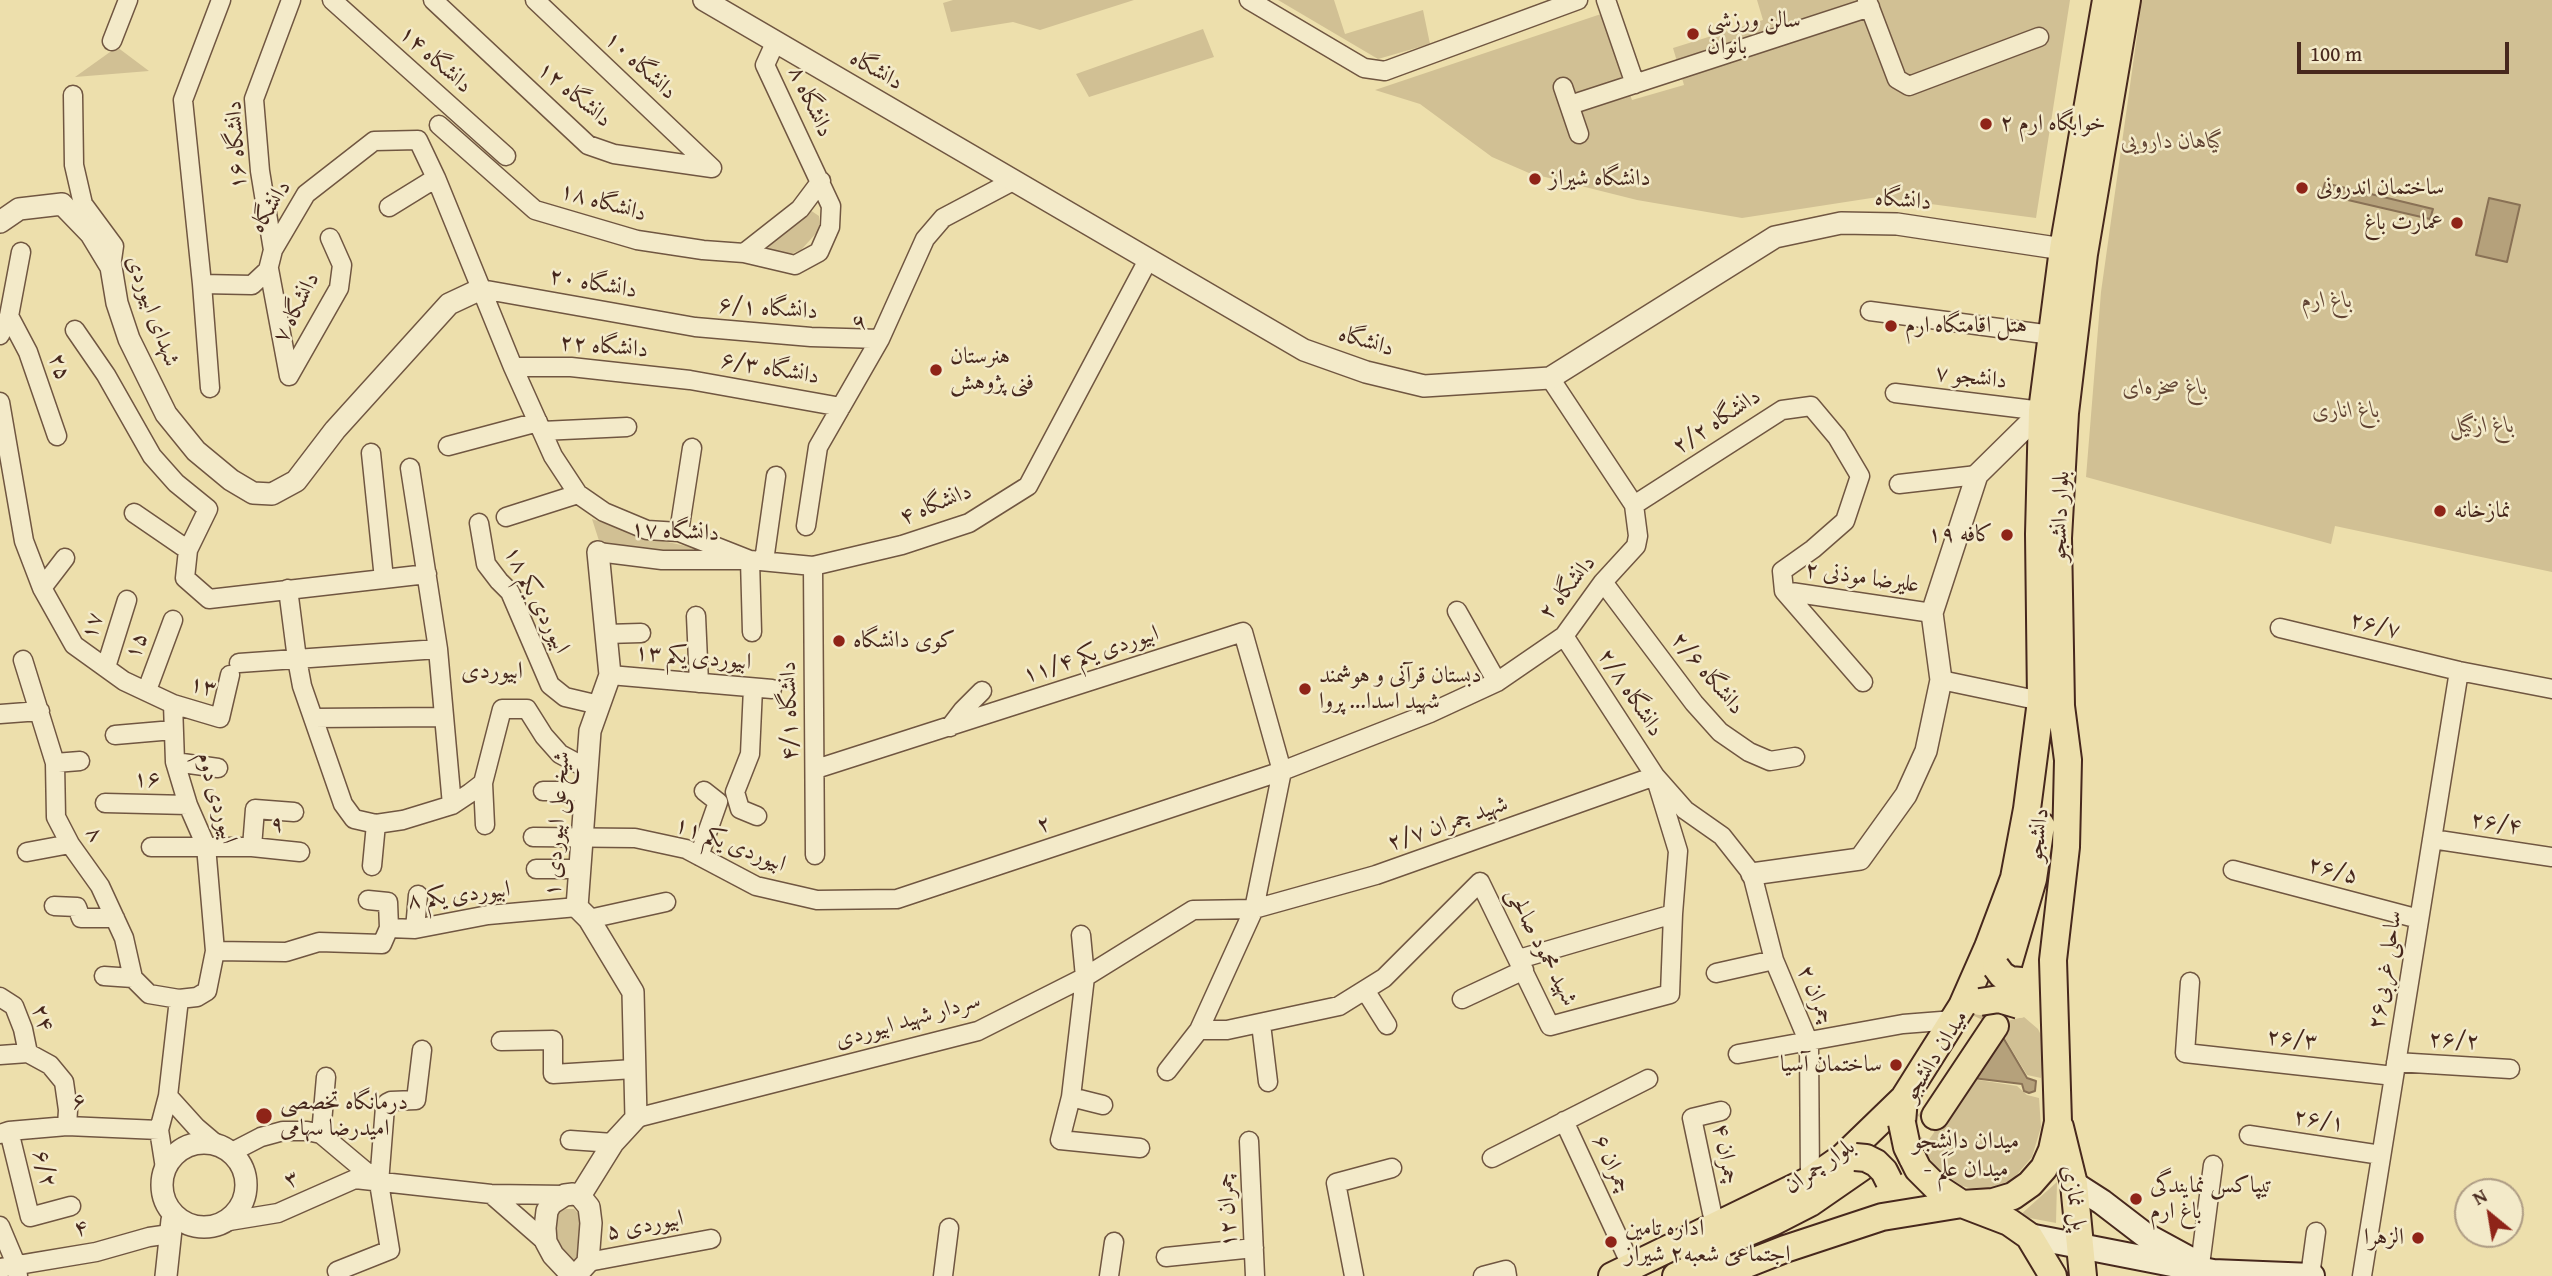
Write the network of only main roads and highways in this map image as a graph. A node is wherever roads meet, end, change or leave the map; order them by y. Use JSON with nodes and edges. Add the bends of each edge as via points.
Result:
{"nodes":[{"id":1,"x":2106,"y":0,"type":"edge"},
{"id":2,"x":2127,"y":0,"type":"edge"},
{"id":3,"x":2051,"y":704,"type":"junction"},
{"id":4,"x":2053,"y":960,"type":"junction"},
{"id":5,"x":2009,"y":972,"type":"junction"},
{"id":6,"x":1975,"y":1015,"type":"junction"},
{"id":7,"x":2054,"y":1035,"type":"junction"},
{"id":8,"x":1917,"y":1110,"type":"junction"},
{"id":9,"x":2058,"y":1122,"type":"junction"},
{"id":10,"x":1864,"y":1169,"type":"junction"},
{"id":11,"x":2074,"y":1184,"type":"junction"},
{"id":12,"x":1962,"y":1204,"type":"junction"},
{"id":13,"x":1882,"y":1217,"type":"junction"},
{"id":14,"x":2029,"y":1236,"type":"junction"},
{"id":15,"x":2082,"y":1246,"type":"junction"},
{"id":16,"x":2207,"y":1268,"type":"junction"},
{"id":17,"x":1630,"y":1272,"type":"edge"},
{"id":18,"x":1676,"y":1276,"type":"edge"},
{"id":19,"x":1716,"y":1276,"type":"edge"},
{"id":20,"x":2053,"y":1276,"type":"edge"},
{"id":21,"x":2083,"y":1276,"type":"edge"},
{"id":22,"x":2162,"y":1276,"type":"edge"},
{"id":23,"x":2311,"y":1276,"type":"edge"}],
"edges":[{"from":1,"to":3,"type":"main road","name":"بلوار دانشجو","via":[[2063,249],[2042,411],[2039,534]]},
{"from":2,"to":3,"type":"main road","name":"بلوار دانشجو","via":[[2084,254],[2065,413]]},
{"from":3,"to":4,"type":"main road","name":"بلوار دانشجو","via":[[2068,760],[2066,847]]},
{"from":3,"to":5,"type":"main road","name":"بلوار دانشجو","via":[[2014,878]]},
{"from":3,"to":5,"type":"main road","name":"دانشجو","via":[[2058,762],[2045,883]]},
{"from":4,"to":5,"type":"main road","via":[[2034,976]]},
{"from":4,"to":7,"type":"main road","name":"بلوار دانشجو"},
{"from":5,"to":6,"type":"main road","name":"بلوار دانشجو"},
{"from":5,"to":6,"type":"main road","name":"میدان دانشجو","bridge":true,"via":[[1999,999]]},
{"from":5,"to":7,"type":"main road","via":[[2034,1014]]},
{"from":6,"to":8,"type":"main road","name":"میدان دانشجو"},
{"from":6,"to":8,"type":"main road"},
{"from":7,"to":9,"type":"main road"},
{"from":8,"to":10,"type":"main road","name":"بلوار چمران"},
{"from":8,"to":12,"type":"main road","name":"میدان دانشجو","bridge":true,"via":[[1912,1157],[1936,1187]]},
{"from":9,"to":11,"type":"main road","name":"پل نمازی"},
{"from":9,"to":12,"type":"main road","via":[[2045,1168],[2030,1184],[1993,1202]]},
{"from":10,"to":13,"type":"main road","via":[[1890,1203]]},
{"from":10,"to":17,"type":"main road","via":[[1773,1222]]},
{"from":10,"to":17,"type":"main road","name":"بلوار چمران","via":[[1810,1180]]},
{"from":10,"to":18,"type":"main road","via":[[1814,1217]]},
{"from":11,"to":15,"type":"main road","name":"پل نمازی"},
{"from":11,"to":16,"type":"main road","via":[[2146,1236]]},
{"from":12,"to":13,"type":"main road"},
{"from":12,"to":14,"type":"main road","name":"پل نمازی","via":[[2009,1222]]},
{"from":13,"to":19,"type":"main road"},
{"from":14,"to":15,"type":"main road"},
{"from":14,"to":20,"type":"main road","name":"پل نمازی"},
{"from":15,"to":16,"type":"main road"},
{"from":15,"to":21,"type":"main road","name":"پل نمازی"},
{"from":16,"to":22,"type":"main road"},
{"from":16,"to":23,"type":"main road"}]}
